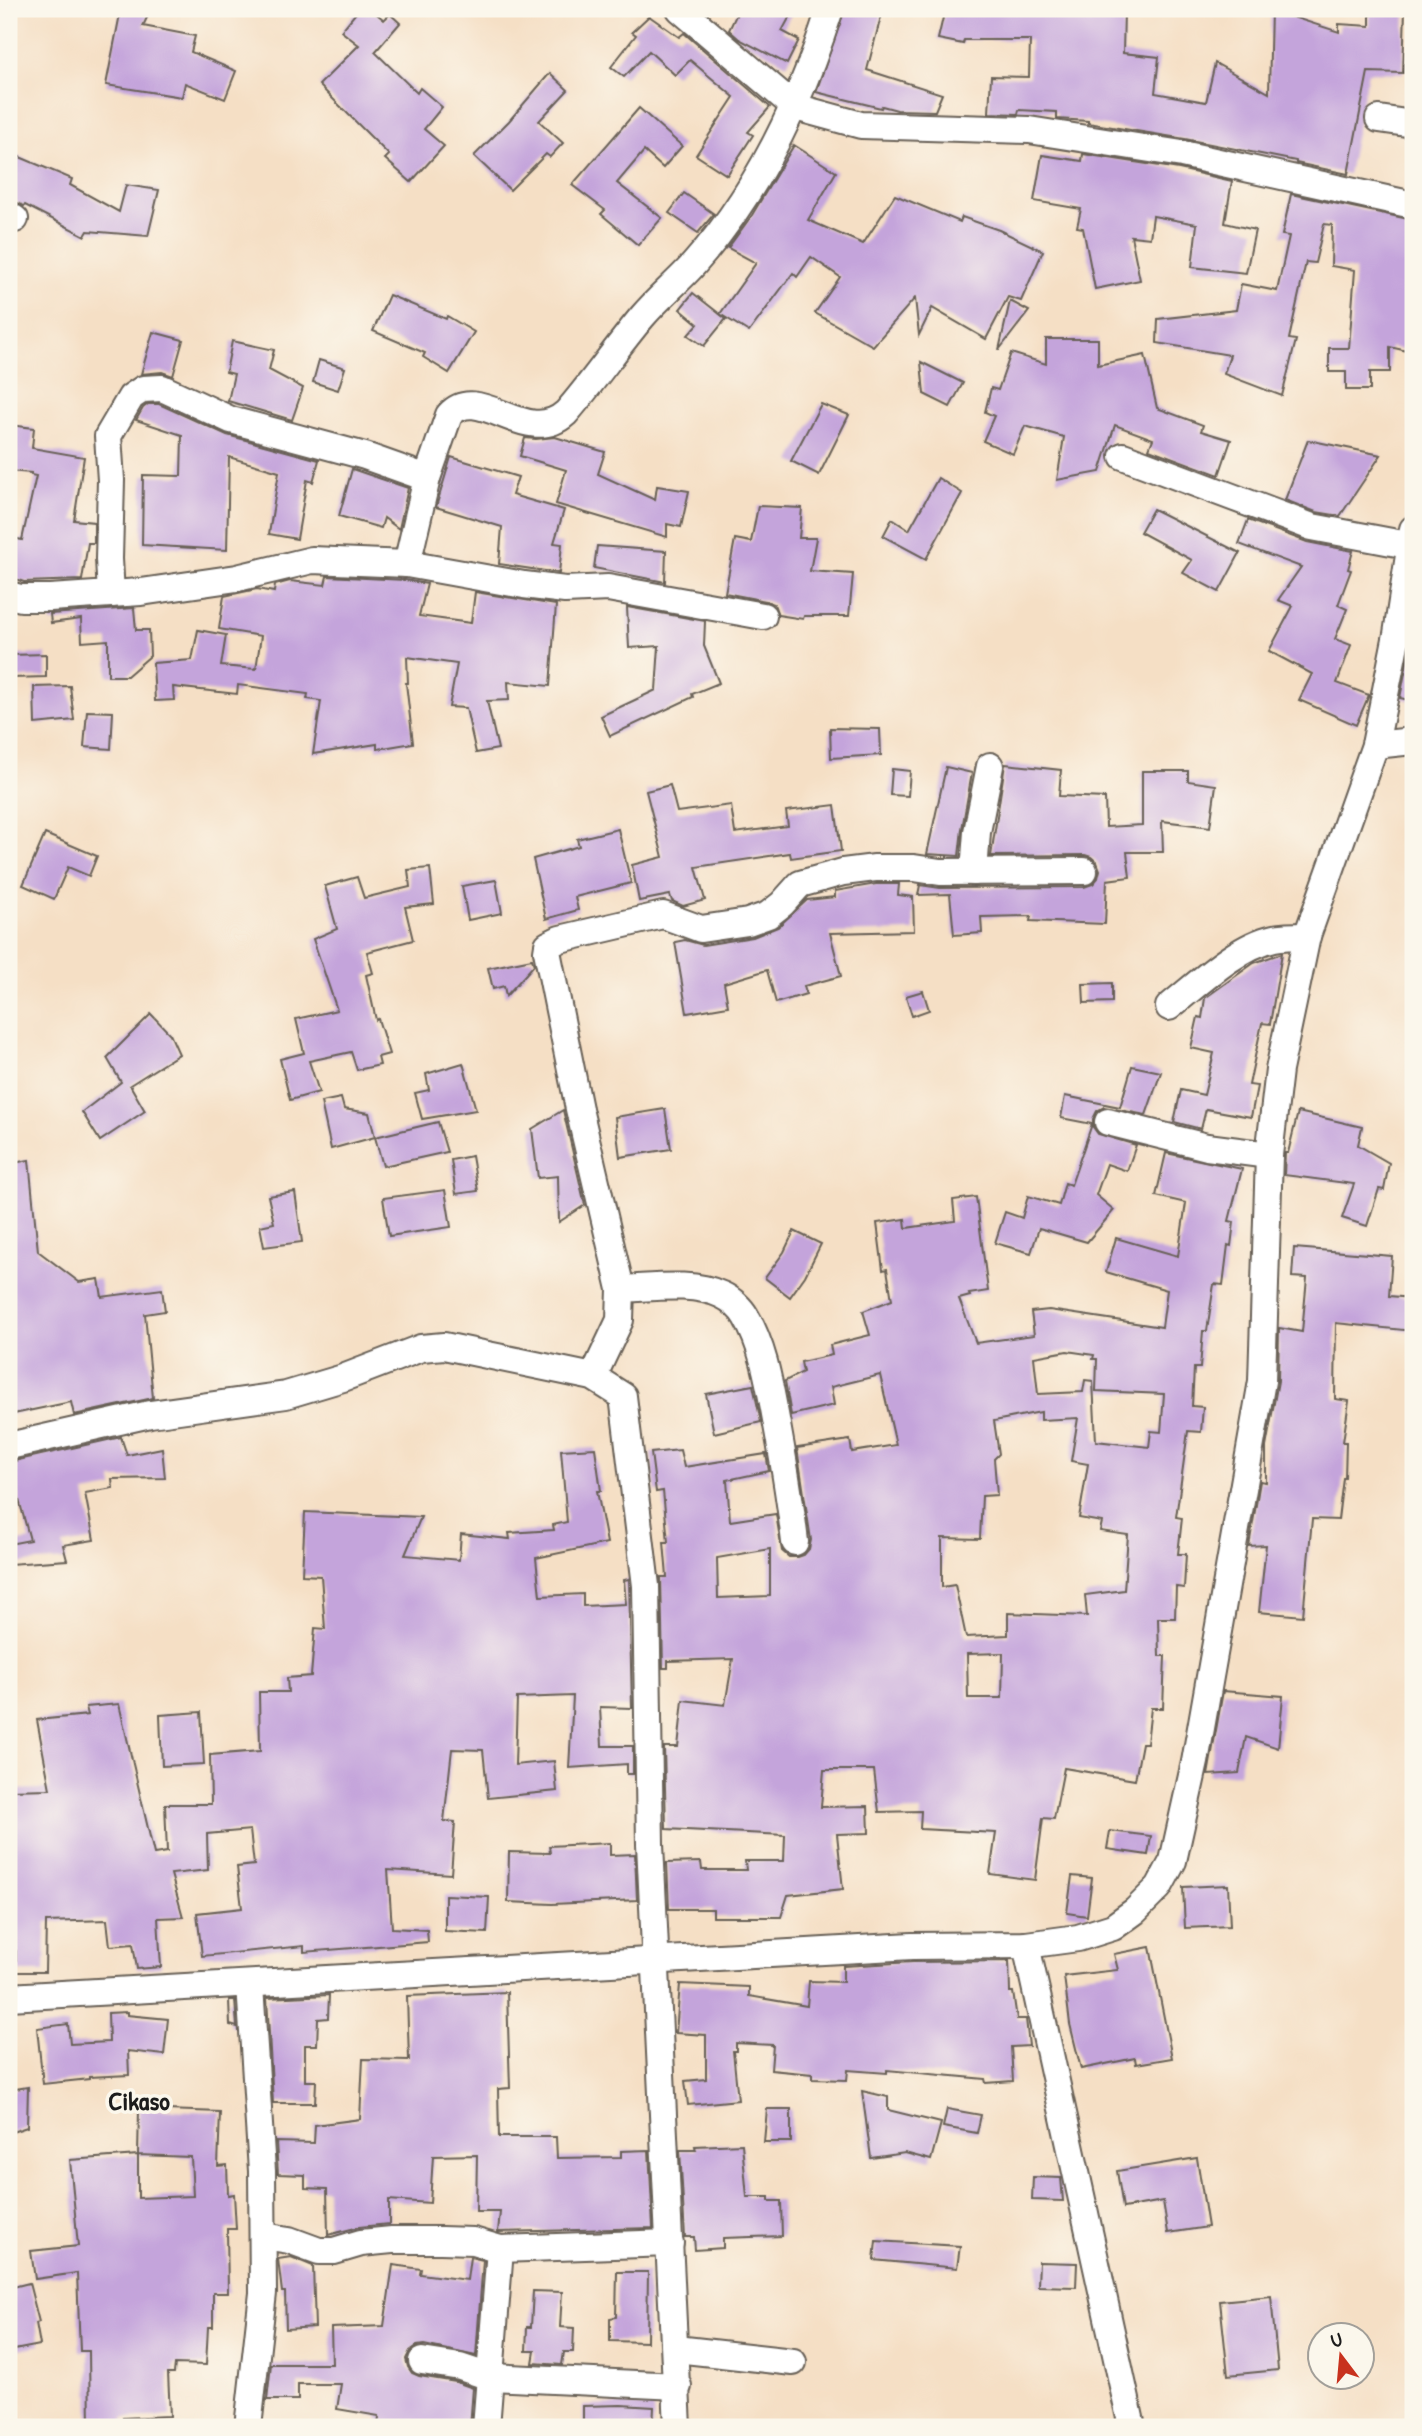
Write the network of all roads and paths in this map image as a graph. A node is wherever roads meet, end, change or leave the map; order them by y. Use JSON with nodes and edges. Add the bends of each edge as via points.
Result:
{"nodes":[{"id":1,"x":680,"y":9,"type":"edge"},
{"id":2,"x":830,"y":9,"type":"edge"},
{"id":3,"x":795,"y":107,"type":"junction"},
{"id":4,"x":1379,"y":119,"type":"dead end"},
{"id":5,"x":1413,"y":124,"type":"edge"},
{"id":6,"x":1413,"y":205,"type":"edge"},
{"id":7,"x":1123,"y":456,"type":"dead end"},
{"id":8,"x":427,"y":478,"type":"junction"},
{"id":9,"x":1413,"y":540,"type":"edge"},
{"id":10,"x":407,"y":564,"type":"junction"},
{"id":11,"x":111,"y":594,"type":"junction"},
{"id":12,"x":9,"y":595,"type":"edge"},
{"id":13,"x":763,"y":616,"type":"dead end"},
{"id":14,"x":1413,"y":741,"type":"edge"},
{"id":15,"x":1375,"y":745,"type":"junction"},
{"id":16,"x":990,"y":766,"type":"dead end"},
{"id":17,"x":1084,"y":871,"type":"dead end"},
{"id":18,"x":974,"y":872,"type":"junction"},
{"id":19,"x":1307,"y":936,"type":"junction"},
{"id":20,"x":1169,"y":1007,"type":"dead end"},
{"id":21,"x":1108,"y":1122,"type":"dead end"},
{"id":22,"x":1269,"y":1155,"type":"junction"},
{"id":23,"x":621,"y":1289,"type":"junction"},
{"id":24,"x":593,"y":1377,"type":"junction"},
{"id":25,"x":9,"y":1446,"type":"edge"},
{"id":26,"x":795,"y":1542,"type":"dead end"},
{"id":27,"x":1026,"y":1945,"type":"junction"},
{"id":28,"x":655,"y":1960,"type":"junction"},
{"id":29,"x":250,"y":1985,"type":"junction"},
{"id":30,"x":9,"y":1997,"type":"edge"},
{"id":31,"x":263,"y":2236,"type":"junction"},
{"id":32,"x":670,"y":2243,"type":"junction"},
{"id":33,"x":500,"y":2249,"type":"junction"},
{"id":34,"x":676,"y":2349,"type":"junction"},
{"id":35,"x":422,"y":2361,"type":"dead end"},
{"id":36,"x":793,"y":2362,"type":"dead end"},
{"id":37,"x":490,"y":2377,"type":"junction"},
{"id":38,"x":678,"y":2386,"type":"junction"},
{"id":39,"x":248,"y":2427,"type":"edge"},
{"id":40,"x":486,"y":2427,"type":"edge"},
{"id":41,"x":678,"y":2427,"type":"edge"},
{"id":42,"x":1132,"y":2427,"type":"edge"}],
"edges":[{"from":1,"to":3,"type":"street"},
{"from":2,"to":3,"type":"street"},
{"from":3,"to":6,"type":"street","via":[[861,125],[1029,130],[1182,154]]},
{"from":3,"to":8,"type":"street","via":[[768,160],[727,222],[643,316],[566,413],[540,426],[488,408],[459,406],[449,415]]},
{"from":4,"to":5,"type":"street"},
{"from":7,"to":9,"type":"street","via":[[1312,527]]},
{"from":8,"to":10,"type":"street"},
{"from":8,"to":11,"type":"street","via":[[365,456],[231,420],[162,388],[143,389],[131,397],[108,436]]},
{"from":9,"to":15,"type":"street"},
{"from":10,"to":11,"type":"street","via":[[312,560],[237,578]]},
{"from":10,"to":13,"type":"street","via":[[565,590],[608,588]]},
{"from":11,"to":12,"type":"street"},
{"from":14,"to":15,"type":"street"},
{"from":15,"to":19,"type":"street"},
{"from":16,"to":18,"type":"street"},
{"from":17,"to":18,"type":"street"},
{"from":18,"to":23,"type":"street","via":[[901,868],[843,872],[800,884],[768,915],[748,922],[701,929],[663,915],[548,945],[576,1096]]},
{"from":19,"to":20,"type":"street","via":[[1273,938],[1256,945]]},
{"from":19,"to":22,"type":"street","via":[[1279,1070]]},
{"from":21,"to":22,"type":"street","via":[[1207,1146]]},
{"from":22,"to":27,"type":"street","via":[[1262,1381],[1195,1762],[1173,1861],[1159,1887],[1112,1927],[1079,1938]]},
{"from":23,"to":24,"type":"street","via":[[621,1320]]},
{"from":23,"to":26,"type":"street","via":[[698,1289],[721,1295],[746,1316],[766,1370]]},
{"from":24,"to":25,"type":"street","via":[[433,1346],[286,1395],[150,1414]]},
{"from":24,"to":28,"type":"street","via":[[625,1409],[646,1586]]},
{"from":27,"to":28,"type":"street"},
{"from":27,"to":42,"type":"street"},
{"from":28,"to":29,"type":"street"},
{"from":28,"to":32,"type":"street"},
{"from":29,"to":30,"type":"street"},
{"from":29,"to":31,"type":"street"},
{"from":31,"to":33,"type":"street","via":[[319,2251],[371,2242],[441,2239]]},
{"from":31,"to":39,"type":"street","via":[[263,2292]]},
{"from":32,"to":33,"type":"street"},
{"from":32,"to":34,"type":"street"},
{"from":33,"to":37,"type":"street"},
{"from":34,"to":36,"type":"street"},
{"from":34,"to":38,"type":"street"},
{"from":35,"to":37,"type":"street"},
{"from":37,"to":38,"type":"street"},
{"from":37,"to":40,"type":"street"},
{"from":38,"to":41,"type":"street"}]}
